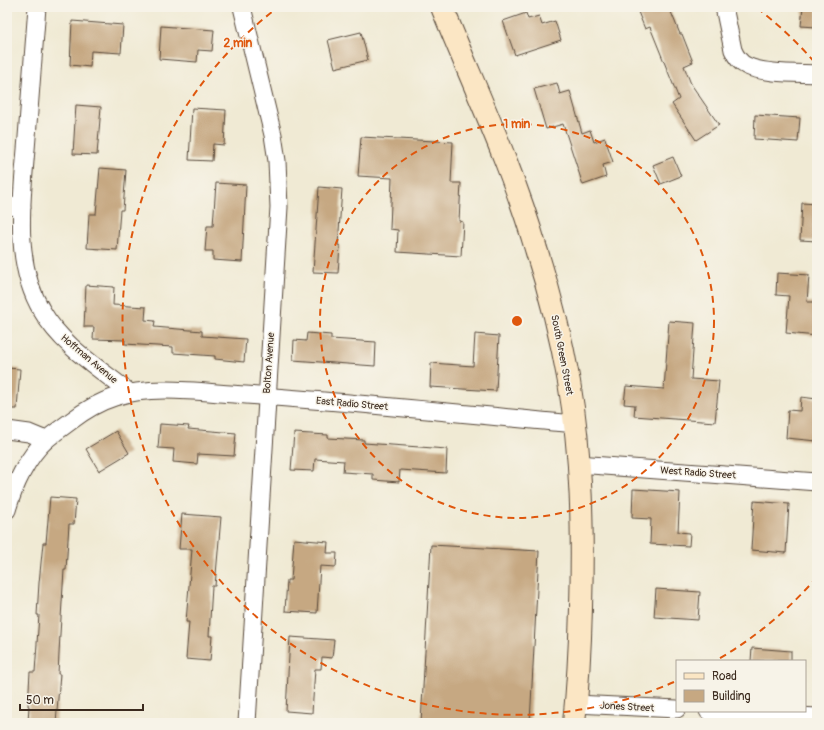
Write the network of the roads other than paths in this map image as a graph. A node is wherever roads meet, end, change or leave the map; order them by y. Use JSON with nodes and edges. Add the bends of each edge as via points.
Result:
{"nodes":[{"id":1,"x":37,"y":7,"type":"edge"},
{"id":2,"x":242,"y":7,"type":"edge"},
{"id":3,"x":442,"y":7,"type":"edge"},
{"id":4,"x":724,"y":7,"type":"edge"},
{"id":5,"x":817,"y":74,"type":"edge"},
{"id":6,"x":15,"y":206,"type":"edge"},
{"id":7,"x":130,"y":393,"type":"junction"},
{"id":8,"x":267,"y":397,"type":"junction"},
{"id":9,"x":574,"y":424,"type":"junction"},
{"id":10,"x":7,"y":430,"type":"edge"},
{"id":11,"x":46,"y":440,"type":"junction"},
{"id":12,"x":578,"y":464,"type":"junction"},
{"id":13,"x":817,"y":482,"type":"edge"},
{"id":14,"x":7,"y":510,"type":"edge"},
{"id":15,"x":676,"y":709,"type":"edge"},
{"id":16,"x":726,"y":712,"type":"edge"},
{"id":17,"x":575,"y":714,"type":"edge"},
{"id":18,"x":817,"y":717,"type":"edge"},
{"id":19,"x":246,"y":723,"type":"edge"}],
"edges":[{"from":1,"to":6,"type":"street","name":"Hoffman Avenue"},
{"from":2,"to":8,"type":"street","name":"Bolton Avenue","via":[[271,122],[278,184],[279,218]]},
{"from":3,"to":9,"type":"street","name":"South Green Street","via":[[511,177],[536,247],[569,383]]},
{"from":4,"to":5,"type":"street","via":[[733,50],[742,64],[759,69]]},
{"from":6,"to":7,"type":"street","name":"Hoffman Avenue","via":[[25,264],[42,312],[61,336]]},
{"from":7,"to":8,"type":"street","name":"East Radio Street","via":[[164,390]]},
{"from":7,"to":11,"type":"street","name":"Hoffman Avenue","via":[[91,408]]},
{"from":8,"to":9,"type":"street","name":"East Radio Street"},
{"from":8,"to":19,"type":"street","name":"Bolton Avenue"},
{"from":9,"to":12,"type":"street","name":"South Green Street"},
{"from":10,"to":11,"type":"street","via":[[29,433]]},
{"from":11,"to":14,"type":"street","name":"Hoffman Avenue","via":[[25,469]]},
{"from":12,"to":13,"type":"street","name":"West Radio Street"},
{"from":12,"to":17,"type":"street","name":"South Green Street","via":[[582,572]]},
{"from":15,"to":17,"type":"street","name":"Jones Street"},
{"from":16,"to":18,"type":"street"}]}
